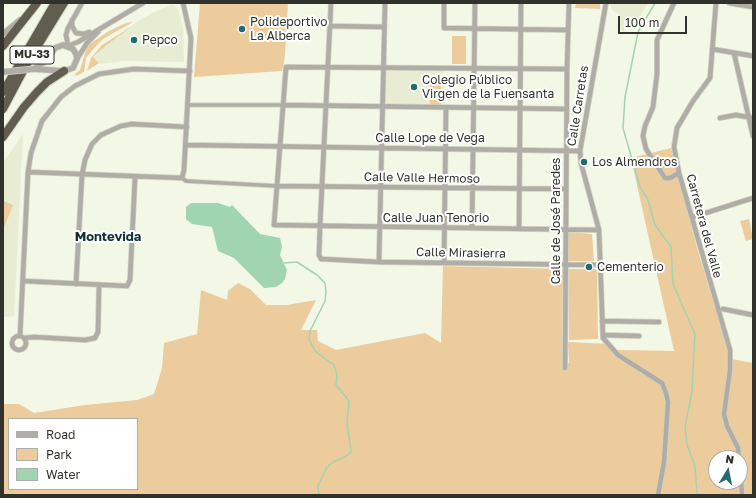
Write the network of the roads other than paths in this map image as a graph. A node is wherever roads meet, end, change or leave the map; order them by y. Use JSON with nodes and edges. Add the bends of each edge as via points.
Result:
{"nodes":[{"id":1,"x":37,"y":3,"type":"edge"},
{"id":2,"x":55,"y":3,"type":"edge"},
{"id":3,"x":64,"y":3,"type":"edge"},
{"id":4,"x":82,"y":3,"type":"edge"},
{"id":5,"x":143,"y":3,"type":"edge"},
{"id":6,"x":183,"y":3,"type":"edge"},
{"id":7,"x":331,"y":3,"type":"edge"},
{"id":8,"x":384,"y":3,"type":"edge"},
{"id":9,"x":444,"y":3,"type":"edge"},
{"id":10,"x":475,"y":3,"type":"edge"},
{"id":11,"x":521,"y":3,"type":"edge"},
{"id":12,"x":569,"y":3,"type":"edge"},
{"id":13,"x":606,"y":3,"type":"edge"},
{"id":14,"x":674,"y":3,"type":"edge"},
{"id":15,"x":716,"y":3,"type":"edge"},
{"id":16,"x":729,"y":3,"type":"edge"},
{"id":17,"x":753,"y":7,"type":"edge"},
{"id":18,"x":29,"y":12,"type":"junction"},
{"id":19,"x":72,"y":20,"type":"junction"},
{"id":20,"x":107,"y":24,"type":"junction"},
{"id":21,"x":330,"y":26,"type":"junction"},
{"id":22,"x":384,"y":27,"type":"junction"},
{"id":23,"x":475,"y":28,"type":"junction"},
{"id":24,"x":521,"y":29,"type":"junction"},
{"id":25,"x":568,"y":30,"type":"junction"},
{"id":26,"x":3,"y":34,"type":"edge"},
{"id":27,"x":68,"y":45,"type":"junction"},
{"id":28,"x":3,"y":46,"type":"edge"},
{"id":29,"x":712,"y":49,"type":"junction"},
{"id":30,"x":734,"y":53,"type":"junction"},
{"id":31,"x":51,"y":55,"type":"junction"},
{"id":32,"x":753,"y":56,"type":"edge"},
{"id":33,"x":77,"y":59,"type":"junction"},
{"id":34,"x":328,"y":67,"type":"junction"},
{"id":35,"x":383,"y":68,"type":"junction"},
{"id":36,"x":474,"y":68,"type":"junction"},
{"id":37,"x":34,"y":69,"type":"junction"},
{"id":38,"x":521,"y":69,"type":"junction"},
{"id":39,"x":566,"y":69,"type":"junction"},
{"id":40,"x":61,"y":71,"type":"junction"},
{"id":41,"x":3,"y":72,"type":"edge"},
{"id":42,"x":190,"y":72,"type":"junction"},
{"id":43,"x":3,"y":92,"type":"edge"},
{"id":44,"x":188,"y":105,"type":"junction"},
{"id":45,"x":283,"y":105,"type":"junction"},
{"id":46,"x":326,"y":106,"type":"junction"},
{"id":47,"x":383,"y":107,"type":"junction"},
{"id":48,"x":446,"y":108,"type":"junction"},
{"id":49,"x":474,"y":108,"type":"junction"},
{"id":50,"x":3,"y":109,"type":"edge"},
{"id":51,"x":520,"y":109,"type":"junction"},
{"id":52,"x":566,"y":109,"type":"junction"},
{"id":53,"x":720,"y":118,"type":"dead end"},
{"id":54,"x":751,"y":118,"type":"edge"},
{"id":55,"x":187,"y":127,"type":"junction"},
{"id":56,"x":753,"y":136,"type":"edge"},
{"id":57,"x":3,"y":137,"type":"edge"},
{"id":58,"x":186,"y":145,"type":"junction"},
{"id":59,"x":280,"y":146,"type":"junction"},
{"id":60,"x":324,"y":147,"type":"junction"},
{"id":61,"x":382,"y":148,"type":"junction"},
{"id":62,"x":445,"y":149,"type":"junction"},
{"id":63,"x":473,"y":149,"type":"junction"},
{"id":64,"x":520,"y":149,"type":"junction"},
{"id":65,"x":566,"y":150,"type":"junction"},
{"id":66,"x":580,"y":151,"type":"junction"},
{"id":67,"x":28,"y":172,"type":"junction"},
{"id":68,"x":679,"y":173,"type":"junction"},
{"id":69,"x":82,"y":175,"type":"junction"},
{"id":70,"x":135,"y":178,"type":"junction"},
{"id":71,"x":182,"y":178,"type":"junction"},
{"id":72,"x":277,"y":186,"type":"junction"},
{"id":73,"x":322,"y":187,"type":"junction"},
{"id":74,"x":381,"y":187,"type":"junction"},
{"id":75,"x":445,"y":188,"type":"junction"},
{"id":76,"x":472,"y":188,"type":"junction"},
{"id":77,"x":520,"y":189,"type":"junction"},
{"id":78,"x":566,"y":189,"type":"junction"},
{"id":79,"x":753,"y":198,"type":"edge"},
{"id":80,"x":693,"y":216,"type":"junction"},
{"id":81,"x":320,"y":226,"type":"junction"},
{"id":82,"x":378,"y":228,"type":"junction"},
{"id":83,"x":445,"y":228,"type":"junction"},
{"id":84,"x":472,"y":228,"type":"junction"},
{"id":85,"x":519,"y":229,"type":"junction"},
{"id":86,"x":566,"y":230,"type":"junction"},
{"id":87,"x":598,"y":230,"type":"junction"},
{"id":88,"x":379,"y":262,"type":"junction"},
{"id":89,"x":444,"y":263,"type":"junction"},
{"id":90,"x":565,"y":264,"type":"junction"},
{"id":91,"x":601,"y":265,"type":"junction"},
{"id":92,"x":23,"y":281,"type":"junction"},
{"id":93,"x":76,"y":284,"type":"junction"},
{"id":94,"x":100,"y":286,"type":"junction"},
{"id":95,"x":723,"y":309,"type":"dead end"},
{"id":96,"x":753,"y":315,"type":"edge"},
{"id":97,"x":602,"y":321,"type":"junction"},
{"id":98,"x":659,"y":322,"type":"dead end"},
{"id":99,"x":20,"y":336,"type":"junction"},
{"id":100,"x":603,"y":336,"type":"junction"},
{"id":101,"x":639,"y":336,"type":"dead end"},
{"id":102,"x":25,"y":338,"type":"junction"},
{"id":103,"x":565,"y":368,"type":"dead end"},
{"id":104,"x":738,"y":450,"type":"edge"},
{"id":105,"x":658,"y":495,"type":"edge"}],
"edges":[{"from":1,"to":18,"type":"highway"},
{"from":2,"to":43,"type":"highway","number":"MU-33"},
{"from":3,"to":50,"type":"highway","number":"MU-33"},
{"from":4,"to":19,"type":"street"},
{"from":5,"to":20,"type":"street"},
{"from":6,"to":42,"type":"street","via":[[191,38]]},
{"from":7,"to":21,"type":"street"},
{"from":8,"to":22,"type":"street"},
{"from":9,"to":23,"type":"street","via":[[444,28]]},
{"from":10,"to":23,"type":"street"},
{"from":11,"to":24,"type":"street"},
{"from":12,"to":25,"type":"street","name":"Calle de José Paredes"},
{"from":13,"to":66,"type":"street","name":"Calle Carretas"},
{"from":14,"to":68,"type":"street","via":[[657,40],[653,107],[643,136],[646,148],[665,178]]},
{"from":15,"to":29,"type":"street","name":"Carretera del Valle"},
{"from":16,"to":17,"type":"street"},
{"from":18,"to":26,"type":"street"},
{"from":18,"to":28,"type":"highway"},
{"from":19,"to":20,"type":"street","via":[[74,30],[79,34]]},
{"from":19,"to":27,"type":"street","via":[[66,35]]},
{"from":20,"to":27,"type":"street","via":[[78,42]]},
{"from":20,"to":33,"type":"street","via":[[87,43]]},
{"from":21,"to":22,"type":"street"},
{"from":21,"to":34,"type":"street"},
{"from":22,"to":35,"type":"street"},
{"from":23,"to":24,"type":"street"},
{"from":23,"to":36,"type":"street"},
{"from":24,"to":25,"type":"street"},
{"from":24,"to":38,"type":"street"},
{"from":25,"to":39,"type":"street","name":"Calle de José Paredes"},
{"from":27,"to":31,"type":"street","via":[[59,46]]},
{"from":27,"to":33,"type":"street","via":[[73,49]]},
{"from":29,"to":30,"type":"street"},
{"from":29,"to":68,"type":"street","name":"Carretera del Valle","via":[[710,78],[692,101],[677,128],[674,147]]},
{"from":30,"to":32,"type":"street"},
{"from":30,"to":54,"type":"street"},
{"from":31,"to":37,"type":"street"},
{"from":31,"to":40,"type":"street","via":[[52,64]]},
{"from":33,"to":40,"type":"street","via":[[73,68]]},
{"from":34,"to":35,"type":"street"},
{"from":34,"to":45,"type":"street","via":[[286,67]]},
{"from":34,"to":46,"type":"street"},
{"from":35,"to":36,"type":"street"},
{"from":35,"to":47,"type":"street"},
{"from":36,"to":38,"type":"street"},
{"from":36,"to":49,"type":"street"},
{"from":37,"to":40,"type":"street"},
{"from":37,"to":41,"type":"street","bridge":true},
{"from":38,"to":39,"type":"street"},
{"from":38,"to":51,"type":"street"},
{"from":39,"to":52,"type":"street","name":"Calle de José Paredes"},
{"from":40,"to":57,"type":"highway","via":[[37,92]]},
{"from":42,"to":44,"type":"street"},
{"from":42,"to":67,"type":"street","via":[[116,70],[99,74],[75,86],[57,102],[42,121],[31,153]]},
{"from":44,"to":45,"type":"street"},
{"from":44,"to":55,"type":"street"},
{"from":45,"to":46,"type":"street"},
{"from":45,"to":59,"type":"street"},
{"from":46,"to":47,"type":"street"},
{"from":46,"to":60,"type":"street"},
{"from":47,"to":48,"type":"street"},
{"from":47,"to":61,"type":"street"},
{"from":48,"to":49,"type":"street"},
{"from":48,"to":62,"type":"street"},
{"from":49,"to":51,"type":"street"},
{"from":49,"to":63,"type":"street"},
{"from":51,"to":52,"type":"street"},
{"from":51,"to":64,"type":"street"},
{"from":52,"to":65,"type":"street","name":"Calle de José Paredes"},
{"from":53,"to":54,"type":"street","via":[[736,115]]},
{"from":54,"to":56,"type":"street"},
{"from":55,"to":58,"type":"street"},
{"from":55,"to":69,"type":"street","via":[[132,124],[114,128],[92,144]]},
{"from":58,"to":59,"type":"street","name":"Calle Lope de Vega"},
{"from":58,"to":71,"type":"street"},
{"from":59,"to":60,"type":"street","name":"Calle Lope de Vega"},
{"from":59,"to":72,"type":"street"},
{"from":60,"to":61,"type":"street","name":"Calle Lope de Vega"},
{"from":60,"to":73,"type":"street"},
{"from":61,"to":62,"type":"street","name":"Calle Lope de Vega"},
{"from":61,"to":74,"type":"street"},
{"from":62,"to":63,"type":"street","name":"Calle Lope de Vega"},
{"from":62,"to":75,"type":"street"},
{"from":63,"to":64,"type":"street","name":"Calle Lope de Vega"},
{"from":63,"to":76,"type":"street"},
{"from":64,"to":65,"type":"street","name":"Calle Lope de Vega"},
{"from":64,"to":77,"type":"street"},
{"from":65,"to":66,"type":"street","name":"Calle Lope de Vega"},
{"from":65,"to":78,"type":"street","name":"Calle de José Paredes"},
{"from":66,"to":87,"type":"street","name":"Calle Carretas"},
{"from":67,"to":69,"type":"street"},
{"from":67,"to":92,"type":"street"},
{"from":68,"to":80,"type":"street","name":"Carretera del Valle"},
{"from":69,"to":70,"type":"street"},
{"from":69,"to":93,"type":"street"},
{"from":70,"to":71,"type":"street"},
{"from":70,"to":94,"type":"street","via":[[129,284]]},
{"from":71,"to":72,"type":"street","via":[[186,181]]},
{"from":72,"to":73,"type":"street","name":"Calle Valle Hermoso"},
{"from":72,"to":81,"type":"street","name":"Calle Juan Tenorio","via":[[274,226]]},
{"from":73,"to":74,"type":"street","name":"Calle Valle Hermoso"},
{"from":73,"to":81,"type":"street"},
{"from":74,"to":75,"type":"street","name":"Calle Valle Hermoso"},
{"from":74,"to":82,"type":"street"},
{"from":75,"to":76,"type":"street","name":"Calle Valle Hermoso"},
{"from":75,"to":83,"type":"street"},
{"from":76,"to":77,"type":"street","name":"Calle Valle Hermoso"},
{"from":76,"to":84,"type":"street"},
{"from":77,"to":78,"type":"street","name":"Calle Valle Hermoso"},
{"from":77,"to":85,"type":"street"},
{"from":78,"to":86,"type":"street","name":"Calle de José Paredes"},
{"from":79,"to":80,"type":"street"},
{"from":80,"to":104,"type":"street","name":"Carretera del Valle","via":[[730,350],[724,414]]},
{"from":81,"to":82,"type":"street","name":"Calle Juan Tenorio"},
{"from":81,"to":88,"type":"street","name":"Calle Mirasierra","via":[[321,259]]},
{"from":82,"to":83,"type":"street","name":"Calle Juan Tenorio"},
{"from":82,"to":88,"type":"street"},
{"from":83,"to":84,"type":"street","name":"Calle Juan Tenorio"},
{"from":83,"to":89,"type":"street"},
{"from":84,"to":85,"type":"street","name":"Calle Juan Tenorio"},
{"from":85,"to":86,"type":"street","name":"Calle Juan Tenorio"},
{"from":86,"to":87,"type":"street","name":"Calle Juan Tenorio"},
{"from":86,"to":90,"type":"street","name":"Calle de José Paredes"},
{"from":87,"to":91,"type":"street","name":"Calle Carretas"},
{"from":88,"to":89,"type":"street","name":"Calle Mirasierra"},
{"from":89,"to":90,"type":"street","name":"Calle Mirasierra"},
{"from":90,"to":91,"type":"street","name":"Calle Mirasierra"},
{"from":90,"to":103,"type":"street","name":"Calle de José Paredes"},
{"from":91,"to":97,"type":"street","name":"Calle Carretas"},
{"from":92,"to":93,"type":"street"},
{"from":92,"to":99,"type":"street"},
{"from":93,"to":94,"type":"street"},
{"from":94,"to":102,"type":"street","via":[[98,332],[95,338]]},
{"from":95,"to":96,"type":"street"},
{"from":97,"to":98,"type":"street"},
{"from":97,"to":100,"type":"street","name":"Calle Carretas"},
{"from":99,"to":102,"type":"street"},
{"from":99,"to":102,"type":"street","via":[[14,338],[12,343],[16,350],[24,349],[27,344]]},
{"from":100,"to":101,"type":"street"},
{"from":100,"to":105,"type":"street","via":[[618,355],[662,384],[668,402],[664,462]]}]}
